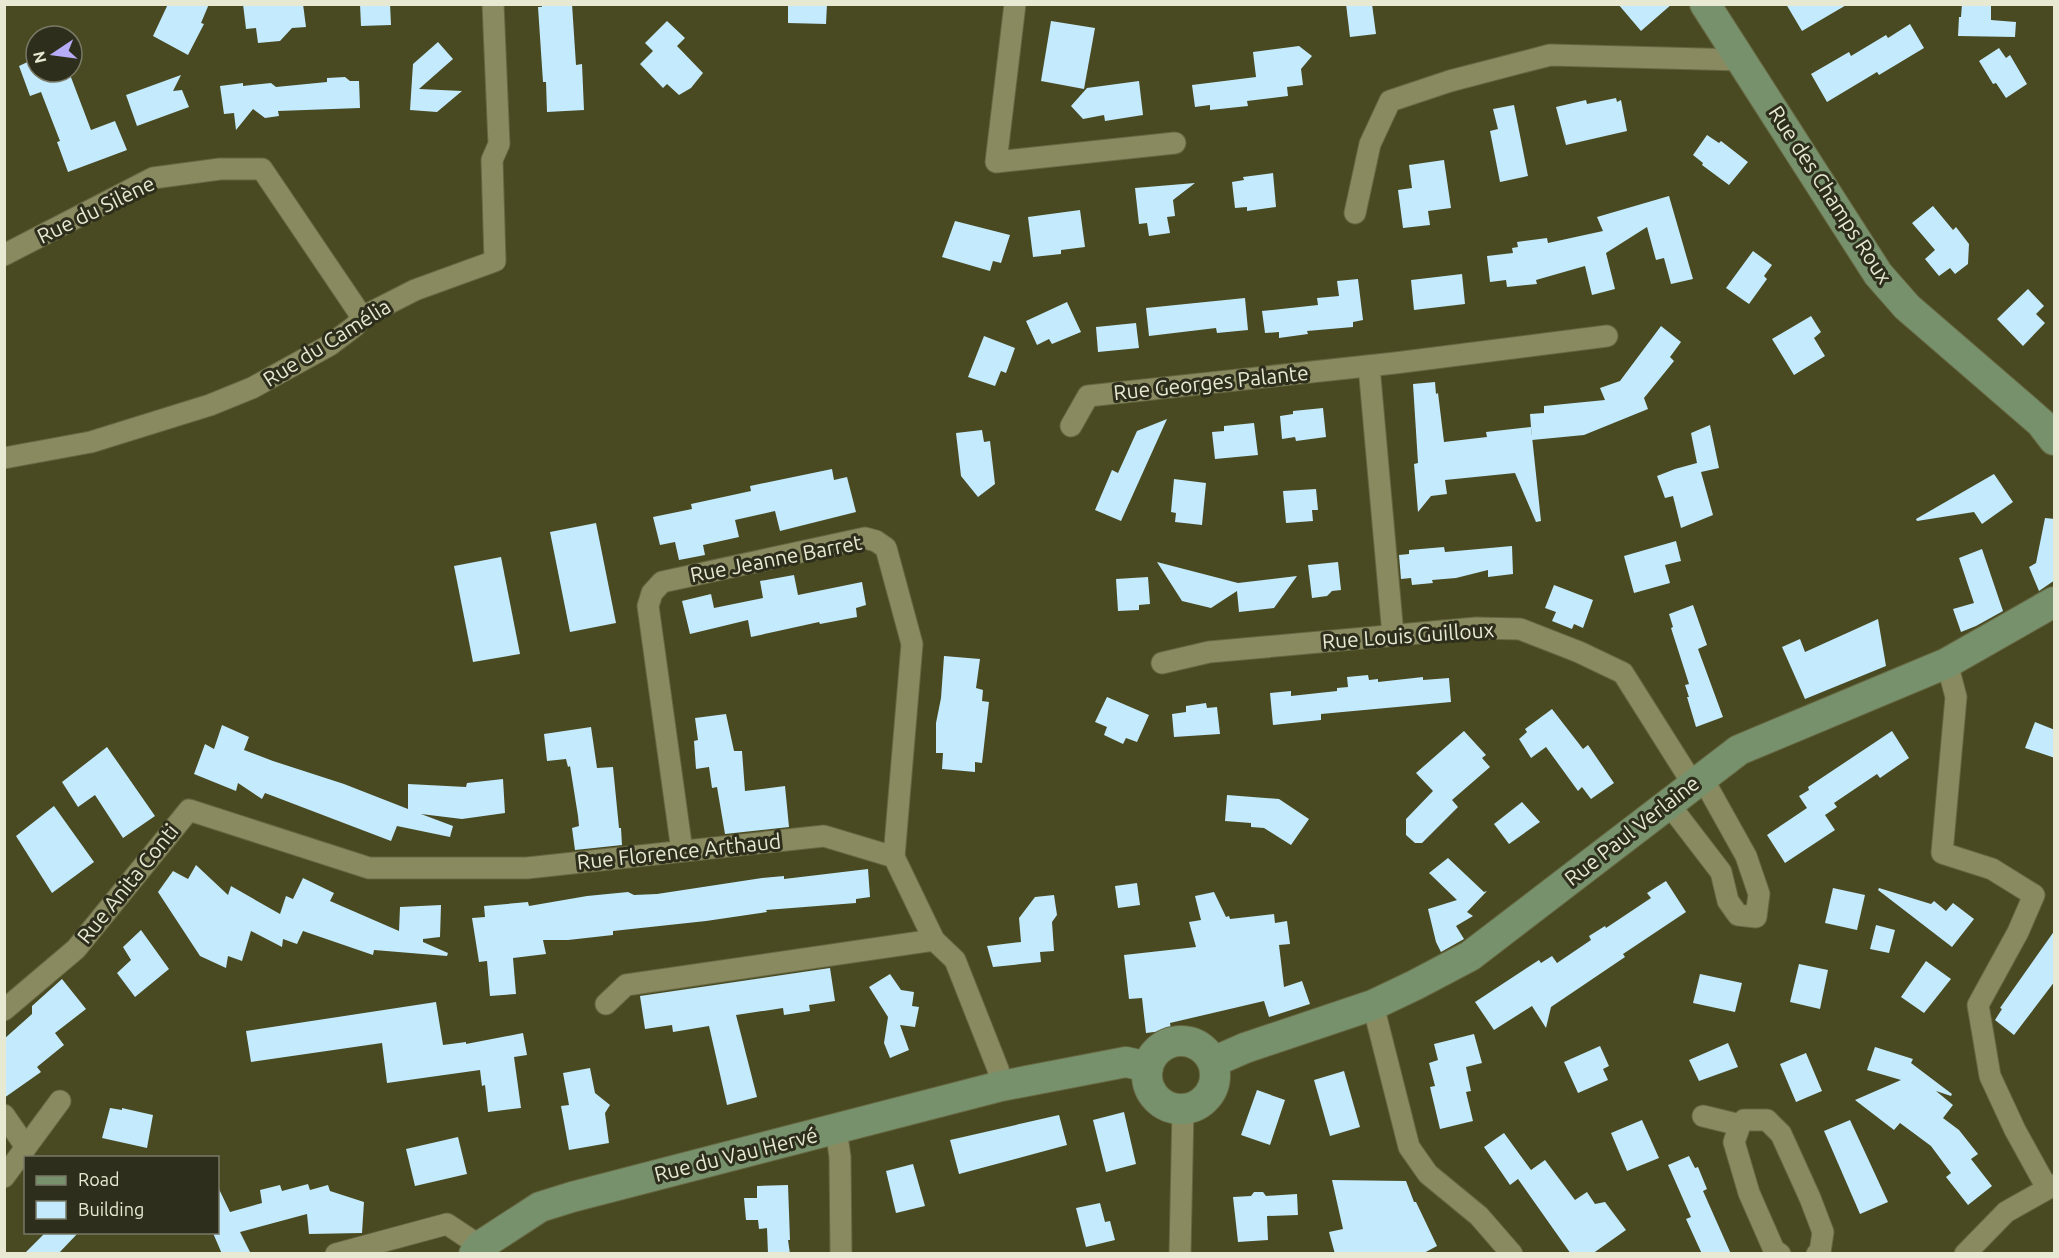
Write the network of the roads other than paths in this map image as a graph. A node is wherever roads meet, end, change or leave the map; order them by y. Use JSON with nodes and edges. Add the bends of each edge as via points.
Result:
{"nodes":[{"id":1,"x":493,"y":4,"type":"edge"},
{"id":2,"x":1015,"y":4,"type":"edge"},
{"id":3,"x":1705,"y":4,"type":"edge"},
{"id":4,"x":1741,"y":60,"type":"junction"},
{"id":5,"x":1175,"y":143,"type":"dead end"},
{"id":6,"x":1355,"y":213,"type":"dead end"},
{"id":7,"x":4,"y":255,"type":"edge"},
{"id":8,"x":362,"y":318,"type":"junction"},
{"id":9,"x":1606,"y":336,"type":"dead end"},
{"id":10,"x":1369,"y":366,"type":"junction"},
{"id":11,"x":1071,"y":426,"type":"dead end"},
{"id":12,"x":2055,"y":441,"type":"edge"},
{"id":13,"x":4,"y":458,"type":"edge"},
{"id":14,"x":2055,"y":602,"type":"edge"},
{"id":15,"x":1393,"y":635,"type":"junction"},
{"id":16,"x":1162,"y":663,"type":"dead end"},
{"id":17,"x":1947,"y":663,"type":"junction"},
{"id":18,"x":1697,"y":781,"type":"junction"},
{"id":19,"x":1668,"y":803,"type":"junction"},
{"id":20,"x":682,"y":851,"type":"junction"},
{"id":21,"x":894,"y":857,"type":"junction"},
{"id":22,"x":369,"y":868,"type":"joint"},
{"id":23,"x":934,"y":940,"type":"junction"},
{"id":24,"x":606,"y":1004,"type":"dead end"},
{"id":25,"x":1373,"y":1005,"type":"junction"},
{"id":26,"x":4,"y":1010,"type":"edge"},
{"id":27,"x":1213,"y":1062,"type":"junction"},
{"id":28,"x":1148,"y":1067,"type":"junction"},
{"id":29,"x":1001,"y":1086,"type":"junction"},
{"id":30,"x":60,"y":1101,"type":"dead end"},
{"id":31,"x":1183,"y":1109,"type":"junction"},
{"id":32,"x":4,"y":1115,"type":"edge"},
{"id":33,"x":1703,"y":1116,"type":"dead end"},
{"id":34,"x":1740,"y":1125,"type":"junction"},
{"id":35,"x":836,"y":1130,"type":"junction"},
{"id":36,"x":26,"y":1147,"type":"junction"},
{"id":37,"x":4,"y":1177,"type":"edge"},
{"id":38,"x":2051,"y":1186,"type":"edge"},
{"id":39,"x":477,"y":1250,"type":"edge"},
{"id":40,"x":1176,"y":1253,"type":"edge"},
{"id":41,"x":336,"y":1254,"type":"edge"},
{"id":42,"x":841,"y":1254,"type":"edge"},
{"id":43,"x":1512,"y":1254,"type":"edge"},
{"id":44,"x":1780,"y":1254,"type":"edge"},
{"id":45,"x":1817,"y":1254,"type":"edge"},
{"id":46,"x":1965,"y":1254,"type":"edge"}],
"edges":[{"from":1,"to":8,"type":"street","name":"Rue du Camélia","via":[[499,144],[492,160],[495,261],[415,290]]},
{"from":2,"to":5,"type":"street","via":[[996,162]]},
{"from":3,"to":4,"type":"street","name":"Rue des Champs Roux"},
{"from":4,"to":6,"type":"street","via":[[1550,55],[1390,101],[1370,144]]},
{"from":4,"to":12,"type":"street","name":"Rue des Champs Roux","via":[[1878,274],[1907,307],[2041,423]]},
{"from":7,"to":8,"type":"street","name":"Rue du Silène","via":[[153,178],[220,169],[262,169]]},
{"from":8,"to":13,"type":"street","name":"Rue du Camélia","via":[[330,345],[252,388],[210,405],[91,442]]},
{"from":9,"to":10,"type":"street","name":"Rue Georges Palante"},
{"from":10,"to":11,"type":"street","name":"Rue Georges Palante","via":[[1088,396]]},
{"from":10,"to":15,"type":"street"},
{"from":14,"to":17,"type":"street","name":"Rue Paul Verlaine"},
{"from":15,"to":16,"type":"street","name":"Rue Louis Guilloux","via":[[1209,652]]},
{"from":15,"to":18,"type":"street","name":"Rue Louis Guilloux","via":[[1476,628],[1520,629],[1623,673]]},
{"from":17,"to":18,"type":"street","name":"Rue Paul Verlaine","via":[[1738,750]]},
{"from":17,"to":38,"type":"street","via":[[1956,697],[1942,853],[1992,869],[2034,895],[1978,1005],[1990,1076],[2015,1130]]},
{"from":18,"to":19,"type":"street","name":"Rue Paul Verlaine"},
{"from":18,"to":19,"type":"street","name":"Rue Louis Guilloux","via":[[1746,856],[1759,894],[1756,917],[1738,915],[1728,901],[1721,872]]},
{"from":19,"to":25,"type":"street","name":"Rue Paul Verlaine","via":[[1470,956]]},
{"from":20,"to":21,"type":"street","name":"Rue Florence Arthaud","via":[[824,836]]},
{"from":20,"to":21,"type":"street","name":"Rue Jeanne Barret","via":[[648,606],[652,592],[662,582],[865,538],[886,548],[912,644]]},
{"from":20,"to":22,"type":"street","name":"Rue Florence Arthaud","via":[[527,868]]},
{"from":21,"to":23,"type":"street"},
{"from":22,"to":26,"type":"street","name":"Rue Anita Conti","via":[[189,810],[76,949]]},
{"from":23,"to":24,"type":"street","via":[[626,985]]},
{"from":23,"to":29,"type":"street","via":[[955,960],[998,1069]]},
{"from":25,"to":27,"type":"street","name":"Rue Paul Verlaine"},
{"from":25,"to":43,"type":"street","via":[[1409,1147],[1428,1174],[1479,1216]]},
{"from":27,"to":28,"type":"street","via":[[1199,1045],[1178,1041],[1159,1049]]},
{"from":27,"to":31,"type":"street","via":[[1214,1083],[1210,1093],[1193,1107]]},
{"from":28,"to":29,"type":"street","name":"Rue du Vau Hervé","via":[[1126,1062]]},
{"from":28,"to":31,"type":"street","via":[[1147,1078],[1155,1097],[1172,1108]]},
{"from":29,"to":35,"type":"street","name":"Rue du Vau Hervé"},
{"from":30,"to":36,"type":"street"},
{"from":31,"to":40,"type":"street"},
{"from":32,"to":36,"type":"street"},
{"from":33,"to":34,"type":"street"},
{"from":34,"to":44,"type":"street","via":[[1734,1142],[1749,1193],[1774,1250]]},
{"from":34,"to":45,"type":"street","via":[[1744,1120],[1767,1120],[1780,1134],[1823,1232]]},
{"from":35,"to":39,"type":"street","name":"Rue du Vau Hervé","via":[[540,1207]]},
{"from":35,"to":42,"type":"street"},
{"from":36,"to":37,"type":"street"},
{"from":38,"to":46,"type":"street","via":[[2006,1212]]},
{"from":39,"to":41,"type":"street","name":"Rue du Vau Hervé","via":[[447,1224]]}]}
